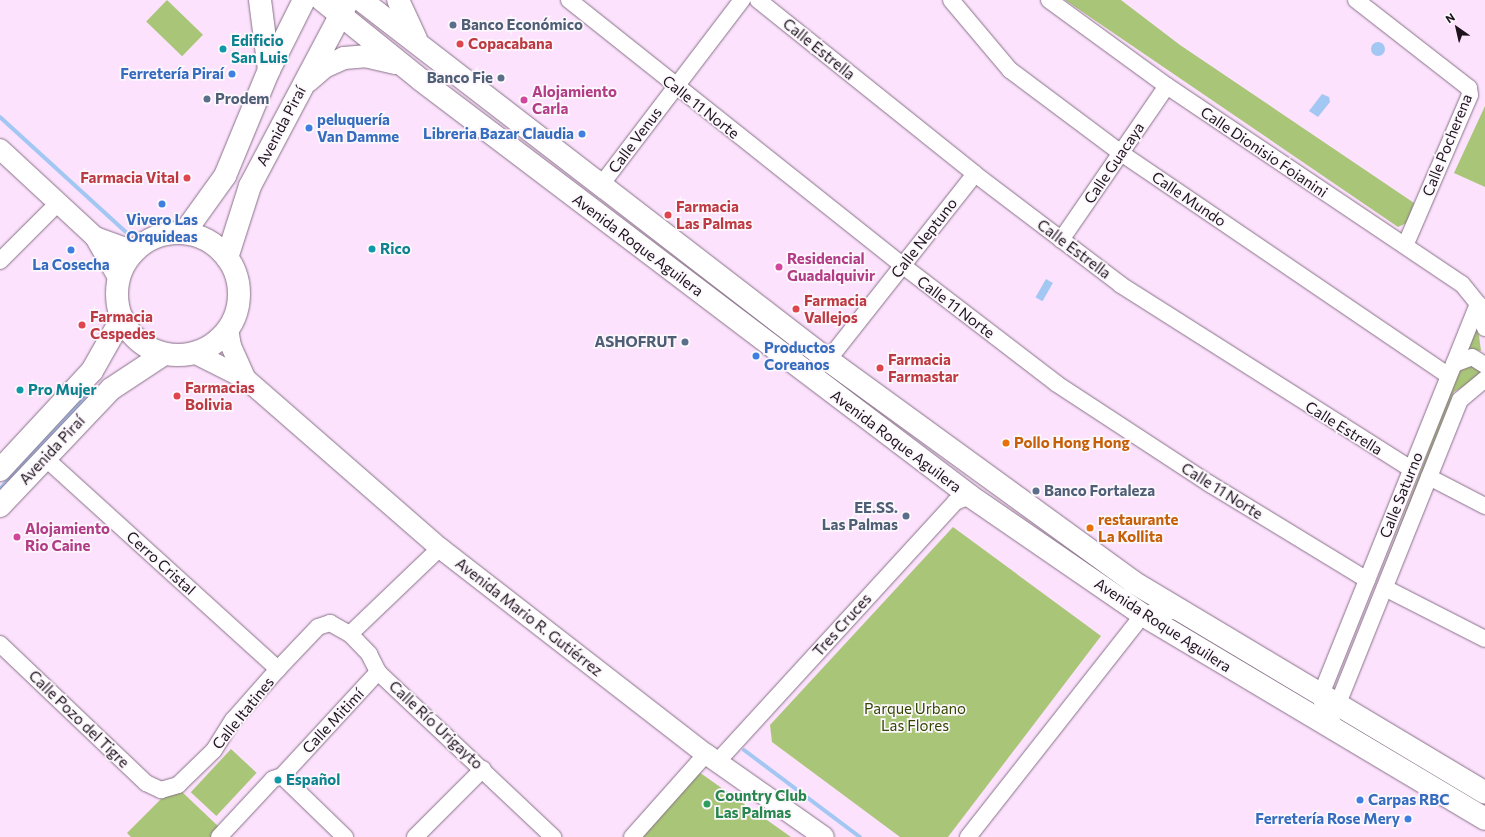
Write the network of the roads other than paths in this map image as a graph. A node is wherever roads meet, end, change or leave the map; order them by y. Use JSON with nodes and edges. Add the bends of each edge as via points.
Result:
{"nodes":[{"id":1,"x":260,"y":0,"type":"edge"},
{"id":2,"x":304,"y":0,"type":"edge"},
{"id":3,"x":322,"y":0,"type":"edge"},
{"id":4,"x":361,"y":0,"type":"edge"},
{"id":5,"x":398,"y":0,"type":"edge"},
{"id":6,"x":569,"y":0,"type":"edge"},
{"id":7,"x":742,"y":0,"type":"edge"},
{"id":8,"x":758,"y":0,"type":"edge"},
{"id":9,"x":951,"y":0,"type":"edge"},
{"id":10,"x":1049,"y":0,"type":"edge"},
{"id":11,"x":1356,"y":0,"type":"edge"},
{"id":12,"x":1375,"y":6,"type":"edge"},
{"id":13,"x":344,"y":7,"type":"edge"},
{"id":14,"x":421,"y":47,"type":"junction"},
{"id":15,"x":406,"y":67,"type":"junction"},
{"id":16,"x":269,"y":70,"type":"junction"},
{"id":17,"x":1166,"y":86,"type":"junction"},
{"id":18,"x":675,"y":87,"type":"junction"},
{"id":19,"x":296,"y":98,"type":"junction"},
{"id":20,"x":0,"y":148,"type":"edge"},
{"id":21,"x":1121,"y":153,"type":"junction"},
{"id":22,"x":975,"y":174,"type":"junction"},
{"id":23,"x":601,"y":185,"type":"junction"},
{"id":24,"x":59,"y":202,"type":"junction"},
{"id":25,"x":184,"y":233,"type":"junction"},
{"id":26,"x":95,"y":237,"type":"junction"},
{"id":27,"x":1061,"y":240,"type":"junction"},
{"id":28,"x":1405,"y":246,"type":"junction"},
{"id":29,"x":134,"y":251,"type":"junction"},
{"id":30,"x":227,"y":258,"type":"junction"},
{"id":31,"x":0,"y":261,"type":"edge"},
{"id":32,"x":902,"y":265,"type":"junction"},
{"id":33,"x":119,"y":279,"type":"junction"},
{"id":34,"x":1478,"y":304,"type":"junction"},
{"id":35,"x":122,"y":318,"type":"junction"},
{"id":36,"x":1485,"y":328,"type":"edge"},
{"id":37,"x":228,"y":329,"type":"junction"},
{"id":38,"x":194,"y":353,"type":"junction"},
{"id":39,"x":164,"y":354,"type":"junction"},
{"id":40,"x":828,"y":360,"type":"junction"},
{"id":41,"x":1485,"y":365,"type":"edge"},
{"id":42,"x":1451,"y":369,"type":"junction"},
{"id":43,"x":92,"y":371,"type":"junction"},
{"id":44,"x":246,"y":379,"type":"junction"},
{"id":45,"x":1485,"y":379,"type":"edge"},
{"id":46,"x":111,"y":389,"type":"junction"},
{"id":47,"x":1477,"y":391,"type":"edge"},
{"id":48,"x":44,"y":457,"type":"junction"},
{"id":49,"x":1411,"y":469,"type":"junction"},
{"id":50,"x":0,"y":470,"type":"edge"},
{"id":51,"x":1429,"y":477,"type":"junction"},
{"id":52,"x":970,"y":496,"type":"junction"},
{"id":53,"x":0,"y":506,"type":"edge"},
{"id":54,"x":1485,"y":506,"type":"edge"},
{"id":55,"x":440,"y":548,"type":"junction"},
{"id":56,"x":1367,"y":580,"type":"junction"},
{"id":57,"x":1133,"y":582,"type":"junction"},
{"id":58,"x":1384,"y":588,"type":"junction"},
{"id":59,"x":1180,"y":612,"type":"junction"},
{"id":60,"x":1143,"y":615,"type":"junction"},
{"id":61,"x":318,"y":627,"type":"joint"},
{"id":62,"x":350,"y":634,"type":"junction"},
{"id":63,"x":1485,"y":639,"type":"edge"},
{"id":64,"x":0,"y":644,"type":"edge"},
{"id":65,"x":278,"y":669,"type":"junction"},
{"id":66,"x":378,"y":672,"type":"junction"},
{"id":67,"x":1328,"y":705,"type":"junction"},
{"id":68,"x":1295,"y":707,"type":"junction"},
{"id":69,"x":1342,"y":736,"type":"junction"},
{"id":70,"x":712,"y":758,"type":"junction"},
{"id":71,"x":483,"y":769,"type":"junction"},
{"id":72,"x":282,"y":776,"type":"junction"},
{"id":73,"x":162,"y":790,"type":"joint"},
{"id":74,"x":1485,"y":793,"type":"edge"},
{"id":75,"x":1485,"y":819,"type":"edge"},
{"id":76,"x":219,"y":837,"type":"edge"},
{"id":77,"x":345,"y":837,"type":"edge"},
{"id":78,"x":416,"y":837,"type":"edge"},
{"id":79,"x":553,"y":837,"type":"edge"},
{"id":80,"x":632,"y":837,"type":"edge"},
{"id":81,"x":824,"y":837,"type":"edge"},
{"id":82,"x":968,"y":837,"type":"edge"}],
"edges":[{"from":1,"to":16,"type":"main road"},
{"from":2,"to":16,"type":"main road","name":"Avenida Piraí"},
{"from":3,"to":13,"type":"main road","name":"Avenida Roque Aguilera"},
{"from":4,"to":14,"type":"main road","name":"Avenida Roque Aguilera"},
{"from":5,"to":14,"type":"main road"},
{"from":6,"to":18,"type":"street","name":"Calle 11 Norte"},
{"from":7,"to":18,"type":"street","name":"Calle Venus"},
{"from":8,"to":22,"type":"street","name":"Calle Estrella"},
{"from":9,"to":21,"type":"street","name":"Calle Mundo","via":[[1010,70]]},
{"from":10,"to":17,"type":"street","name":"Calle Dionisio Foianini"},
{"from":11,"to":12,"type":"street","name":"Calle Pocherena"},
{"from":12,"to":28,"type":"street","name":"Calle Pocherena","via":[[1470,88],[1470,95]]},
{"from":13,"to":15,"type":"main road","name":"Avenida Roque Aguilera"},
{"from":13,"to":19,"type":"main road","name":"Avenida Piraí"},
{"from":14,"to":23,"type":"main road","name":"Avenida Roque Aguilera"},
{"from":15,"to":19,"type":"main road","via":[[386,58],[344,58],[324,67],[308,81]]},
{"from":15,"to":52,"type":"main road","name":"Avenida Roque Aguilera"},
{"from":16,"to":25,"type":"main road","name":"Avenida Piraí","via":[[225,176]]},
{"from":17,"to":21,"type":"street","name":"Calle Guacaya"},
{"from":17,"to":28,"type":"street","name":"Calle Dionisio Foianini"},
{"from":18,"to":23,"type":"street","name":"Calle Venus"},
{"from":18,"to":32,"type":"street","name":"Calle 11 Norte"},
{"from":19,"to":30,"type":"main road","name":"Avenida Piraí","via":[[250,186]]},
{"from":20,"to":24,"type":"street"},
{"from":21,"to":27,"type":"street","name":"Calle Guacaya"},
{"from":21,"to":42,"type":"street","name":"Calle Mundo"},
{"from":22,"to":27,"type":"street","name":"Calle Estrella"},
{"from":22,"to":32,"type":"street","name":"Calle Neptuno"},
{"from":23,"to":40,"type":"main road","name":"Avenida Roque Aguilera"},
{"from":24,"to":26,"type":"street"},
{"from":24,"to":31,"type":"street"},
{"from":25,"to":29,"type":"main road","via":[[162,235]]},
{"from":25,"to":30,"type":"main road","via":[[211,242]]},
{"from":26,"to":29,"type":"street"},
{"from":26,"to":33,"type":"street"},
{"from":27,"to":49,"type":"street","name":"Calle Estrella","via":[[1121,285],[1261,377]]},
{"from":28,"to":34,"type":"street","name":"Calle Dionisio Foianini","via":[[1467,288]]},
{"from":29,"to":33,"type":"main road","via":[[124,264]]},
{"from":30,"to":37,"type":"main road","via":[[236,274],[239,293]]},
{"from":32,"to":40,"type":"street","name":"Calle Neptuno"},
{"from":32,"to":56,"type":"street","name":"Calle 11 Norte","via":[[1057,384]]},
{"from":33,"to":35,"type":"main road","via":[[117,299]]},
{"from":34,"to":36,"type":"street"},
{"from":34,"to":42,"type":"street","name":"Calle Saturno"},
{"from":35,"to":39,"type":"main road","via":[[146,346]]},
{"from":35,"to":43,"type":"main road","name":"Avenida Piraí"},
{"from":37,"to":38,"type":"main road","via":[[208,348]]},
{"from":37,"to":44,"type":"street","name":"Avenida Mario R. Gutiérrez","via":[[231,346]]},
{"from":38,"to":39,"type":"main road"},
{"from":38,"to":44,"type":"street","name":"Avenida Mario R. Gutiérrez"},
{"from":39,"to":46,"type":"main road","name":"Avenida Piraí"},
{"from":40,"to":57,"type":"main road","name":"Avenida Roque Aguilera"},
{"from":41,"to":42,"type":"street","via":[[1472,357]]},
{"from":42,"to":49,"type":"street","name":"Calle Saturno"},
{"from":43,"to":46,"type":"main road","via":[[103,378]]},
{"from":43,"to":50,"type":"main road","name":"Avenida Piraí"},
{"from":44,"to":55,"type":"street","name":"Avenida Mario R. Gutiérrez"},
{"from":45,"to":47,"type":"street","name":"Calle Saturno"},
{"from":46,"to":48,"type":"main road","name":"Avenida Piraí"},
{"from":47,"to":51,"type":"street","name":"Calle Saturno","via":[[1460,400]]},
{"from":48,"to":53,"type":"main road","name":"Avenida Piraí"},
{"from":48,"to":65,"type":"street","name":"Cerro Cristal"},
{"from":49,"to":56,"type":"street","name":"Calle Saturno"},
{"from":51,"to":54,"type":"street"},
{"from":51,"to":58,"type":"street","name":"Calle Saturno"},
{"from":52,"to":60,"type":"main road","name":"Avenida Roque Aguilera"},
{"from":52,"to":70,"type":"street","name":"Tres Cruces","via":[[955,502]]},
{"from":55,"to":62,"type":"street"},
{"from":55,"to":70,"type":"street","name":"Avenida Mario R. Gutiérrez"},
{"from":56,"to":67,"type":"street","name":"Calle Saturno"},
{"from":57,"to":59,"type":"main road","name":"Avenida Roque Aguilera"},
{"from":57,"to":60,"type":"street","via":[[1142,597]]},
{"from":58,"to":63,"type":"street"},
{"from":58,"to":67,"type":"street","name":"Calle Saturno"},
{"from":59,"to":60,"type":"street","via":[[1162,610]]},
{"from":59,"to":67,"type":"main road","name":"Avenida Roque Aguilera"},
{"from":60,"to":68,"type":"main road","name":"Avenida Roque Aguilera"},
{"from":60,"to":82,"type":"street"},
{"from":61,"to":62,"type":"street","name":"Calle Río Urigayto","via":[[330,623]]},
{"from":61,"to":65,"type":"street","name":"Calle Itatines"},
{"from":62,"to":66,"type":"street","name":"Calle Río Urigayto","via":[[369,654]]},
{"from":64,"to":73,"type":"street","name":"Calle Pozo del Tigre","via":[[146,783]]},
{"from":65,"to":73,"type":"street","name":"Calle Itatines","via":[[233,720],[214,750],[178,785]]},
{"from":66,"to":71,"type":"street","name":"Calle Río Urigayto"},
{"from":66,"to":72,"type":"street","name":"Calle Mitimí"},
{"from":67,"to":68,"type":"street"},
{"from":67,"to":69,"type":"street"},
{"from":67,"to":74,"type":"main road","name":"Avenida Roque Aguilera"},
{"from":68,"to":69,"type":"main road","name":"Avenida Roque Aguilera"},
{"from":69,"to":75,"type":"main road","name":"Avenida Roque Aguilera"},
{"from":70,"to":80,"type":"street","name":"Tres Cruces"},
{"from":70,"to":81,"type":"street","name":"Avenida Mario R. Gutiérrez"},
{"from":71,"to":78,"type":"street"},
{"from":71,"to":79,"type":"street","name":"Calle Río Urigayto"},
{"from":72,"to":76,"type":"street","name":"Calle Mitimí","via":[[273,780]]},
{"from":72,"to":77,"type":"street"}]}
